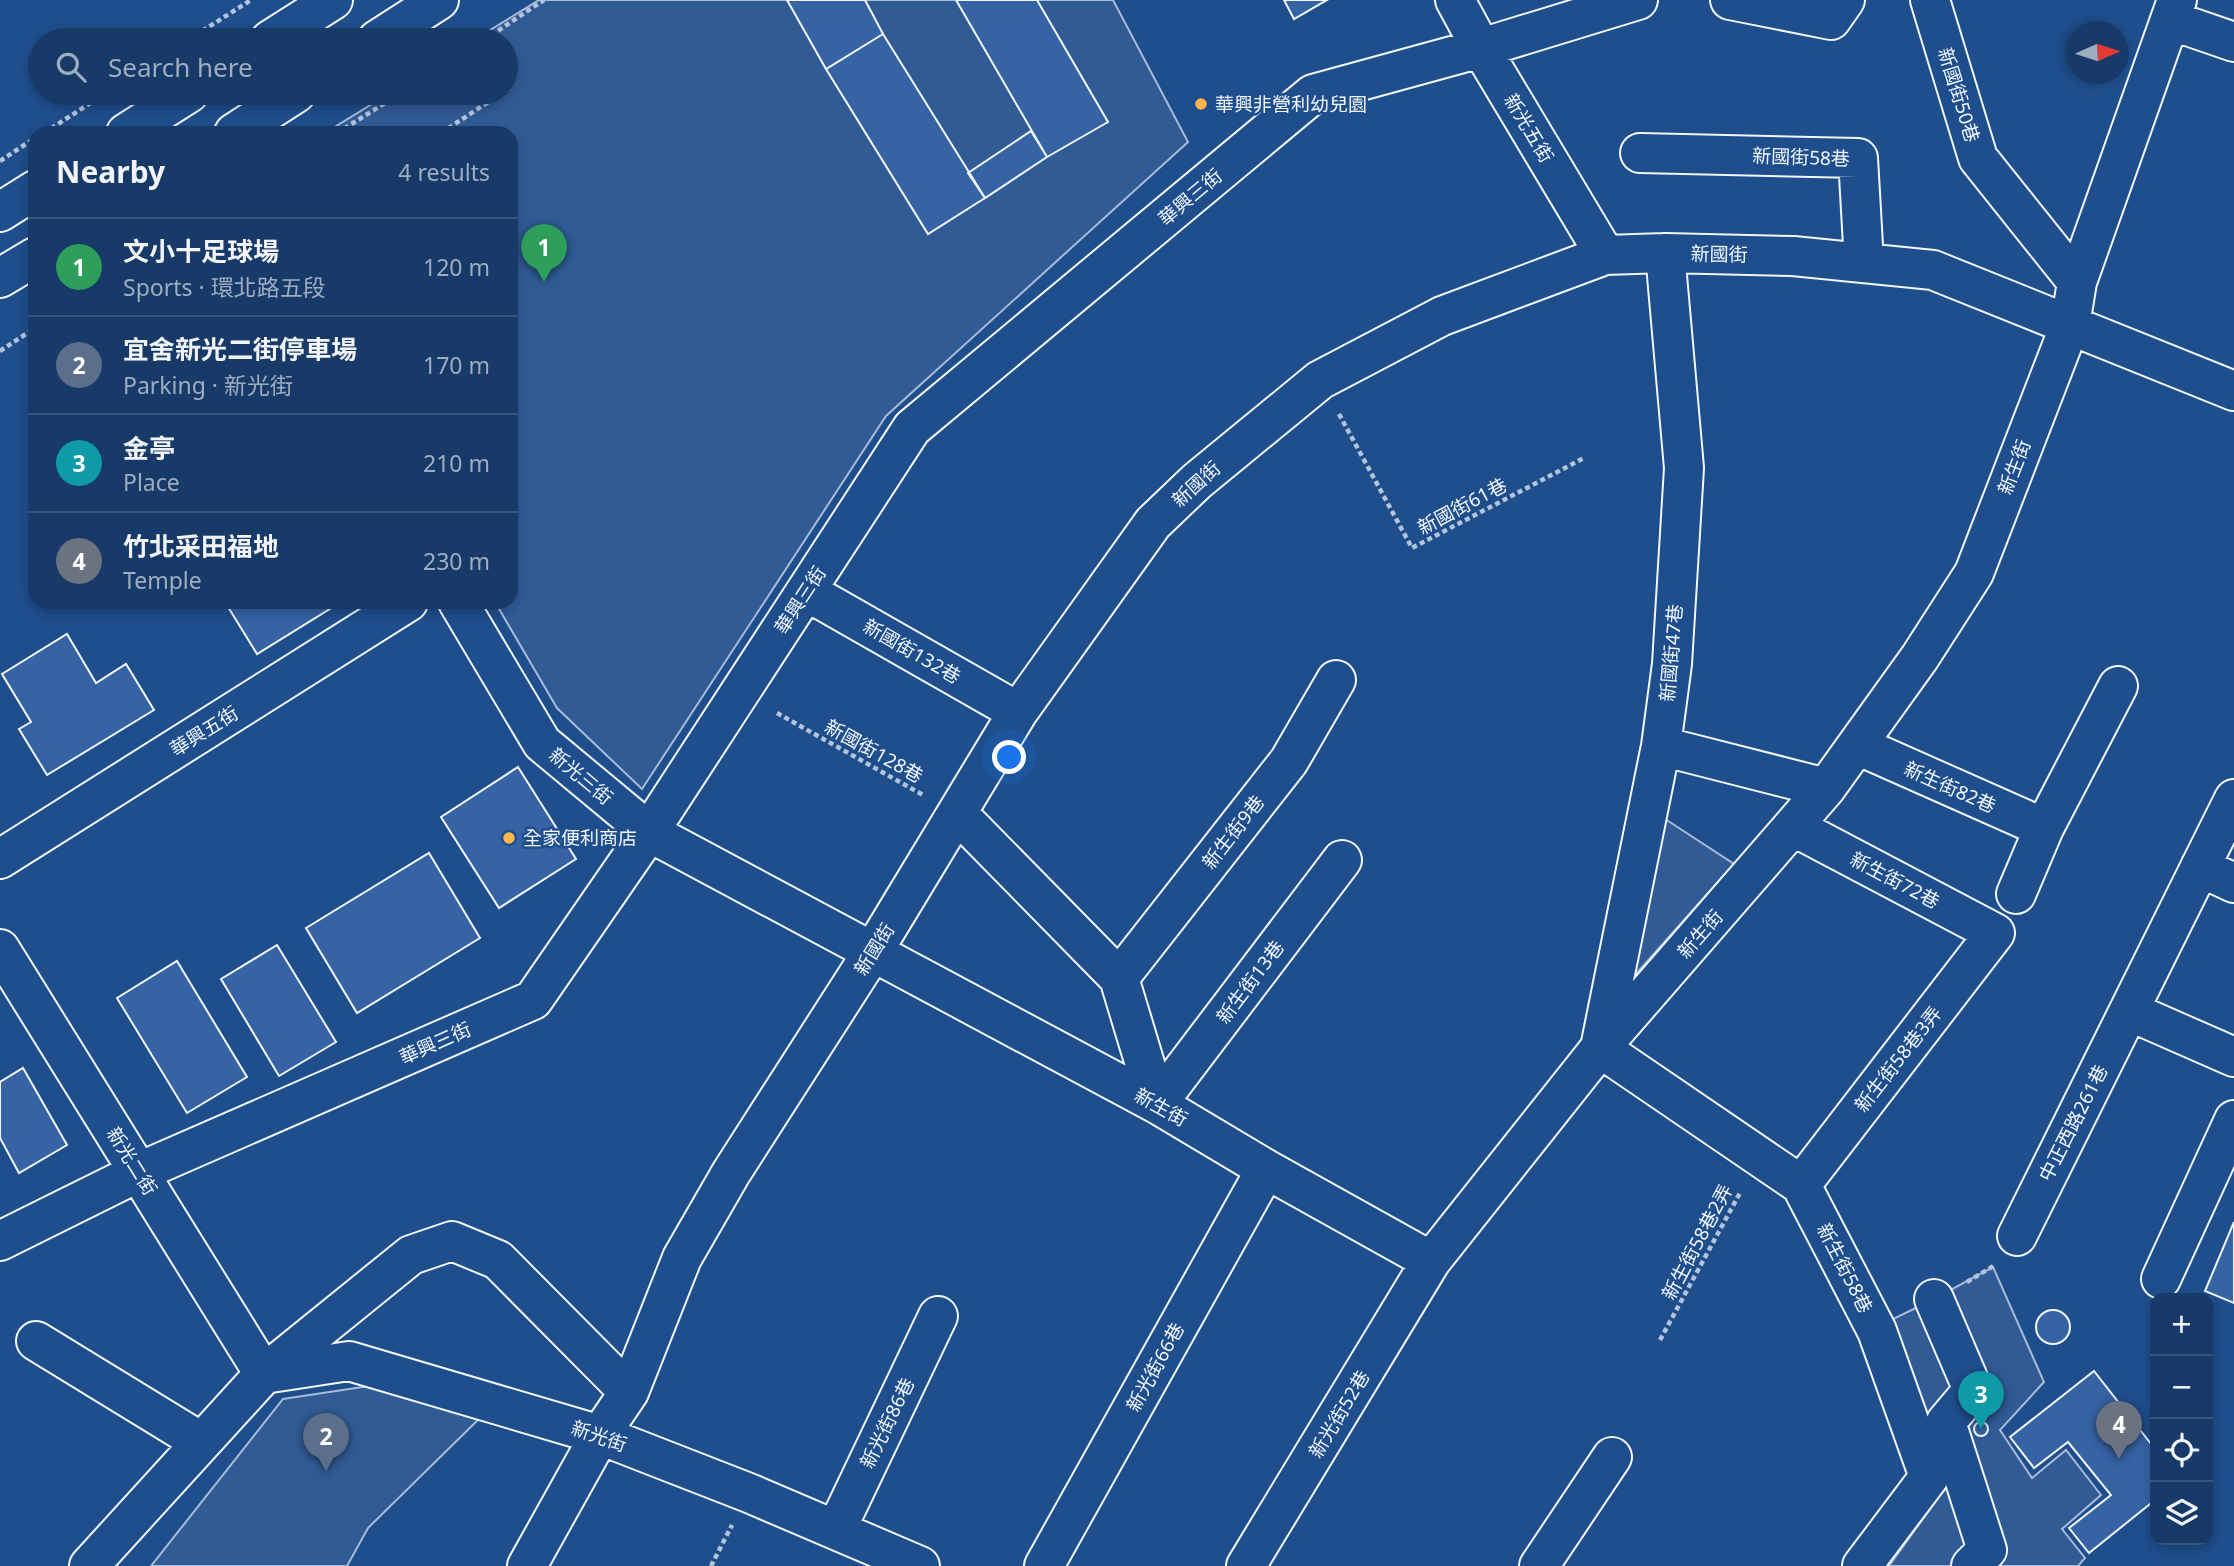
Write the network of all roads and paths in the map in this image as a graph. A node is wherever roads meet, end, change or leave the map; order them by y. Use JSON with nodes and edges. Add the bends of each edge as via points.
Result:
{"nodes":[{"id":1,"x":251,"y":0,"type":"edge"},
{"id":2,"x":333,"y":0,"type":"edge"},
{"id":3,"x":439,"y":0,"type":"edge"},
{"id":4,"x":544,"y":0,"type":"edge"},
{"id":5,"x":1455,"y":0,"type":"edge"},
{"id":6,"x":1638,"y":0,"type":"edge"},
{"id":7,"x":1730,"y":0,"type":"edge"},
{"id":8,"x":1845,"y":0,"type":"edge"},
{"id":9,"x":1930,"y":0,"type":"edge"},
{"id":10,"x":2173,"y":10,"type":"edge"},
{"id":11,"x":207,"y":28,"type":"edge"},
{"id":12,"x":289,"y":28,"type":"edge"},
{"id":13,"x":396,"y":28,"type":"edge"},
{"id":14,"x":502,"y":28,"type":"edge"},
{"id":15,"x":2234,"y":42,"type":"edge"},
{"id":16,"x":1481,"y":48,"type":"junction"},
{"id":17,"x":87,"y":105,"type":"edge"},
{"id":18,"x":277,"y":105,"type":"edge"},
{"id":19,"x":382,"y":105,"type":"edge"},
{"id":20,"x":483,"y":105,"type":"edge"},
{"id":21,"x":178,"y":111,"type":"edge"},
{"id":22,"x":55,"y":126,"type":"edge"},
{"id":23,"x":143,"y":126,"type":"edge"},
{"id":24,"x":245,"y":126,"type":"edge"},
{"id":25,"x":348,"y":126,"type":"edge"},
{"id":26,"x":451,"y":126,"type":"edge"},
{"id":27,"x":28,"y":143,"type":"edge"},
{"id":28,"x":1640,"y":153,"type":"dead end"},
{"id":29,"x":0,"y":161,"type":"edge"},
{"id":30,"x":28,"y":194,"type":"edge"},
{"id":31,"x":0,"y":212,"type":"edge"},
{"id":32,"x":1665,"y":253,"type":"junction"},
{"id":33,"x":1605,"y":255,"type":"junction"},
{"id":34,"x":28,"y":261,"type":"edge"},
{"id":35,"x":1864,"y":263,"type":"junction"},
{"id":36,"x":0,"y":278,"type":"edge"},
{"id":37,"x":2077,"y":282,"type":"junction"},
{"id":38,"x":2070,"y":325,"type":"junction"},
{"id":39,"x":28,"y":333,"type":"edge"},
{"id":40,"x":0,"y":351,"type":"edge"},
{"id":41,"x":1320,"y":380,"type":"junction"},
{"id":42,"x":2234,"y":391,"type":"edge"},
{"id":43,"x":1584,"y":458,"type":"dead end"},
{"id":44,"x":806,"y":591,"type":"junction"},
{"id":45,"x":397,"y":609,"type":"edge"},
{"id":46,"x":462,"y":609,"type":"edge"},
{"id":47,"x":1336,"y":680,"type":"dead end"},
{"id":48,"x":2118,"y":687,"type":"dead end"},
{"id":49,"x":1018,"y":712,"type":"junction"},
{"id":50,"x":777,"y":713,"type":"dead end"},
{"id":51,"x":1857,"y":745,"type":"junction"},
{"id":52,"x":1661,"y":746,"type":"junction"},
{"id":53,"x":1826,"y":788,"type":"junction"},
{"id":54,"x":2234,"y":799,"type":"edge"},
{"id":55,"x":958,"y":814,"type":"junction"},
{"id":56,"x":1794,"y":827,"type":"junction"},
{"id":57,"x":2044,"y":828,"type":"junction"},
{"id":58,"x":649,"y":832,"type":"junction"},
{"id":59,"x":0,"y":859,"type":"edge"},
{"id":60,"x":1342,"y":860,"type":"dead end"},
{"id":61,"x":2200,"y":867,"type":"junction"},
{"id":62,"x":2234,"y":883,"type":"edge"},
{"id":63,"x":2016,"y":894,"type":"dead end"},
{"id":64,"x":1995,"y":933,"type":"joint"},
{"id":65,"x":0,"y":949,"type":"edge"},
{"id":66,"x":872,"y":953,"type":"junction"},
{"id":67,"x":1119,"y":978,"type":"junction"},
{"id":68,"x":2129,"y":1011,"type":"junction"},
{"id":69,"x":1600,"y":1048,"type":"junction"},
{"id":70,"x":2234,"y":1058,"type":"edge"},
{"id":71,"x":1157,"y":1104,"type":"junction"},
{"id":72,"x":2234,"y":1121,"type":"edge"},
{"id":73,"x":1760,"y":1156,"type":"junction"},
{"id":74,"x":1266,"y":1169,"type":"junction"},
{"id":75,"x":139,"y":1172,"type":"junction"},
{"id":76,"x":1801,"y":1185,"type":"junction"},
{"id":77,"x":2017,"y":1236,"type":"dead end"},
{"id":78,"x":0,"y":1241,"type":"edge"},
{"id":79,"x":1431,"y":1261,"type":"junction"},
{"id":80,"x":2161,"y":1279,"type":"dead end"},
{"id":81,"x":1934,"y":1300,"type":"dead end"},
{"id":82,"x":938,"y":1316,"type":"dead end"},
{"id":83,"x":1660,"y":1340,"type":"dead end"},
{"id":84,"x":37,"y":1341,"type":"dead end"},
{"id":85,"x":264,"y":1374,"type":"junction"},
{"id":86,"x":629,"y":1392,"type":"junction"},
{"id":87,"x":600,"y":1435,"type":"junction"},
{"id":88,"x":201,"y":1442,"type":"junction"},
{"id":89,"x":1612,"y":1457,"type":"dead end"},
{"id":90,"x":836,"y":1530,"type":"junction"},
{"id":91,"x":89,"y":1566,"type":"edge"},
{"id":92,"x":527,"y":1566,"type":"edge"},
{"id":93,"x":920,"y":1566,"type":"edge"},
{"id":94,"x":1044,"y":1566,"type":"edge"},
{"id":95,"x":1247,"y":1566,"type":"edge"},
{"id":96,"x":1539,"y":1566,"type":"edge"},
{"id":97,"x":1862,"y":1566,"type":"edge"},
{"id":98,"x":1971,"y":1566,"type":"edge"}],
"edges":[{"from":1,"to":11,"type":"path"},
{"from":2,"to":12,"type":"street"},
{"from":3,"to":13,"type":"street"},
{"from":4,"to":14,"type":"path"},
{"from":5,"to":16,"type":"street","name":"新光五街"},
{"from":6,"to":16,"type":"street","name":"華興三街"},
{"from":7,"to":8,"type":"street","via":[[1831,20]]},
{"from":9,"to":37,"type":"street","name":"新國街50巷","via":[[1978,158]]},
{"from":10,"to":15,"type":"street"},
{"from":10,"to":37,"type":"street","name":"新生街"},
{"from":16,"to":33,"type":"street","name":"新光五街"},
{"from":16,"to":44,"type":"street","name":"華興三街","via":[[1312,94],[912,428]]},
{"from":17,"to":22,"type":"path"},
{"from":18,"to":24,"type":"street"},
{"from":19,"to":25,"type":"path"},
{"from":20,"to":26,"type":"path"},
{"from":21,"to":23,"type":"street"},
{"from":27,"to":29,"type":"path"},
{"from":28,"to":35,"type":"street","name":"新國街58巷","via":[[1858,158]]},
{"from":30,"to":31,"type":"street"},
{"from":32,"to":33,"type":"street","name":"新國街"},
{"from":32,"to":35,"type":"street","name":"新國街"},
{"from":32,"to":52,"type":"street","name":"新國街47巷","via":[[1684,468],[1672,664]]},
{"from":33,"to":41,"type":"street","name":"新國街","via":[[1442,316]]},
{"from":34,"to":36,"type":"street"},
{"from":35,"to":38,"type":"street","name":"新國街","via":[[1933,270]]},
{"from":37,"to":38,"type":"street","name":"新生街"},
{"from":38,"to":42,"type":"street","name":"新國街"},
{"from":38,"to":51,"type":"street","name":"新生街","via":[[1973,573]]},
{"from":39,"to":40,"type":"path"},
{"from":41,"to":43,"type":"path","name":"新國街61巷","via":[[1412,548]]},
{"from":41,"to":49,"type":"street","name":"新國街","via":[[1153,523]]},
{"from":44,"to":49,"type":"street","name":"新國街132巷"},
{"from":44,"to":58,"type":"street","name":"華興三街"},
{"from":45,"to":59,"type":"street","name":"華興五街"},
{"from":46,"to":58,"type":"street","name":"新光三街","via":[[542,743]]},
{"from":47,"to":67,"type":"street","name":"新生街9巷","via":[[1289,761]]},
{"from":48,"to":57,"type":"street"},
{"from":49,"to":55,"type":"street","name":"新國街"},
{"from":50,"to":55,"type":"path","name":"新國街128巷"},
{"from":51,"to":53,"type":"street","name":"新生街"},
{"from":51,"to":57,"type":"street","name":"新生街82巷"},
{"from":52,"to":53,"type":"street"},
{"from":52,"to":69,"type":"street","name":"新國街47巷"},
{"from":53,"to":56,"type":"street","name":"新生街"},
{"from":54,"to":61,"type":"street","name":"中正西路261巷"},
{"from":55,"to":66,"type":"street","name":"新國街"},
{"from":55,"to":67,"type":"street"},
{"from":56,"to":64,"type":"street","name":"新生街72巷"},
{"from":56,"to":69,"type":"street","name":"新生街"},
{"from":57,"to":63,"type":"street"},
{"from":58,"to":66,"type":"street","name":"新光三街"},
{"from":58,"to":75,"type":"street","name":"華興三街","via":[[533,1000]]},
{"from":60,"to":71,"type":"street","name":"新生街13巷"},
{"from":61,"to":62,"type":"street"},
{"from":61,"to":68,"type":"street","name":"中正西路261巷"},
{"from":64,"to":76,"type":"street","name":"新生街58巷3弄"},
{"from":65,"to":75,"type":"street","name":"新光二街"},
{"from":66,"to":71,"type":"street","name":"新生街"},
{"from":66,"to":86,"type":"street","name":"新國街","via":[[682,1258]]},
{"from":67,"to":71,"type":"street"},
{"from":68,"to":70,"type":"street"},
{"from":68,"to":77,"type":"street","name":"中正西路261巷"},
{"from":69,"to":73,"type":"street","name":"新生街58巷"},
{"from":69,"to":79,"type":"street","name":"新生街"},
{"from":71,"to":74,"type":"street","name":"新生街"},
{"from":72,"to":80,"type":"street"},
{"from":73,"to":76,"type":"street","name":"新生街58巷"},
{"from":73,"to":83,"type":"path","name":"新生街58巷2弄"},
{"from":74,"to":79,"type":"street","name":"新生街"},
{"from":74,"to":94,"type":"street","name":"新光街66巷"},
{"from":75,"to":78,"type":"street","name":"華興三街"},
{"from":75,"to":85,"type":"street","name":"新光二街"},
{"from":76,"to":97,"type":"street","name":"新生街58巷","via":[[1877,1331],[1929,1477]]},
{"from":79,"to":95,"type":"street","name":"新光街52巷"},
{"from":81,"to":98,"type":"street","via":[[1973,1390],[1946,1422],[1987,1550]]},
{"from":82,"to":90,"type":"street","name":"新光街86巷"},
{"from":84,"to":88,"type":"street"},
{"from":85,"to":86,"type":"street","via":[[411,1255],[452,1241],[498,1260]]},
{"from":85,"to":87,"type":"street","name":"新光街","via":[[349,1361]]},
{"from":85,"to":88,"type":"street"},
{"from":86,"to":87,"type":"street","name":"新國街"},
{"from":87,"to":90,"type":"street","name":"新光街"},
{"from":87,"to":92,"type":"street","name":"新國街"},
{"from":88,"to":91,"type":"street"},
{"from":89,"to":96,"type":"street"},
{"from":90,"to":93,"type":"street","name":"新光街"}]}
